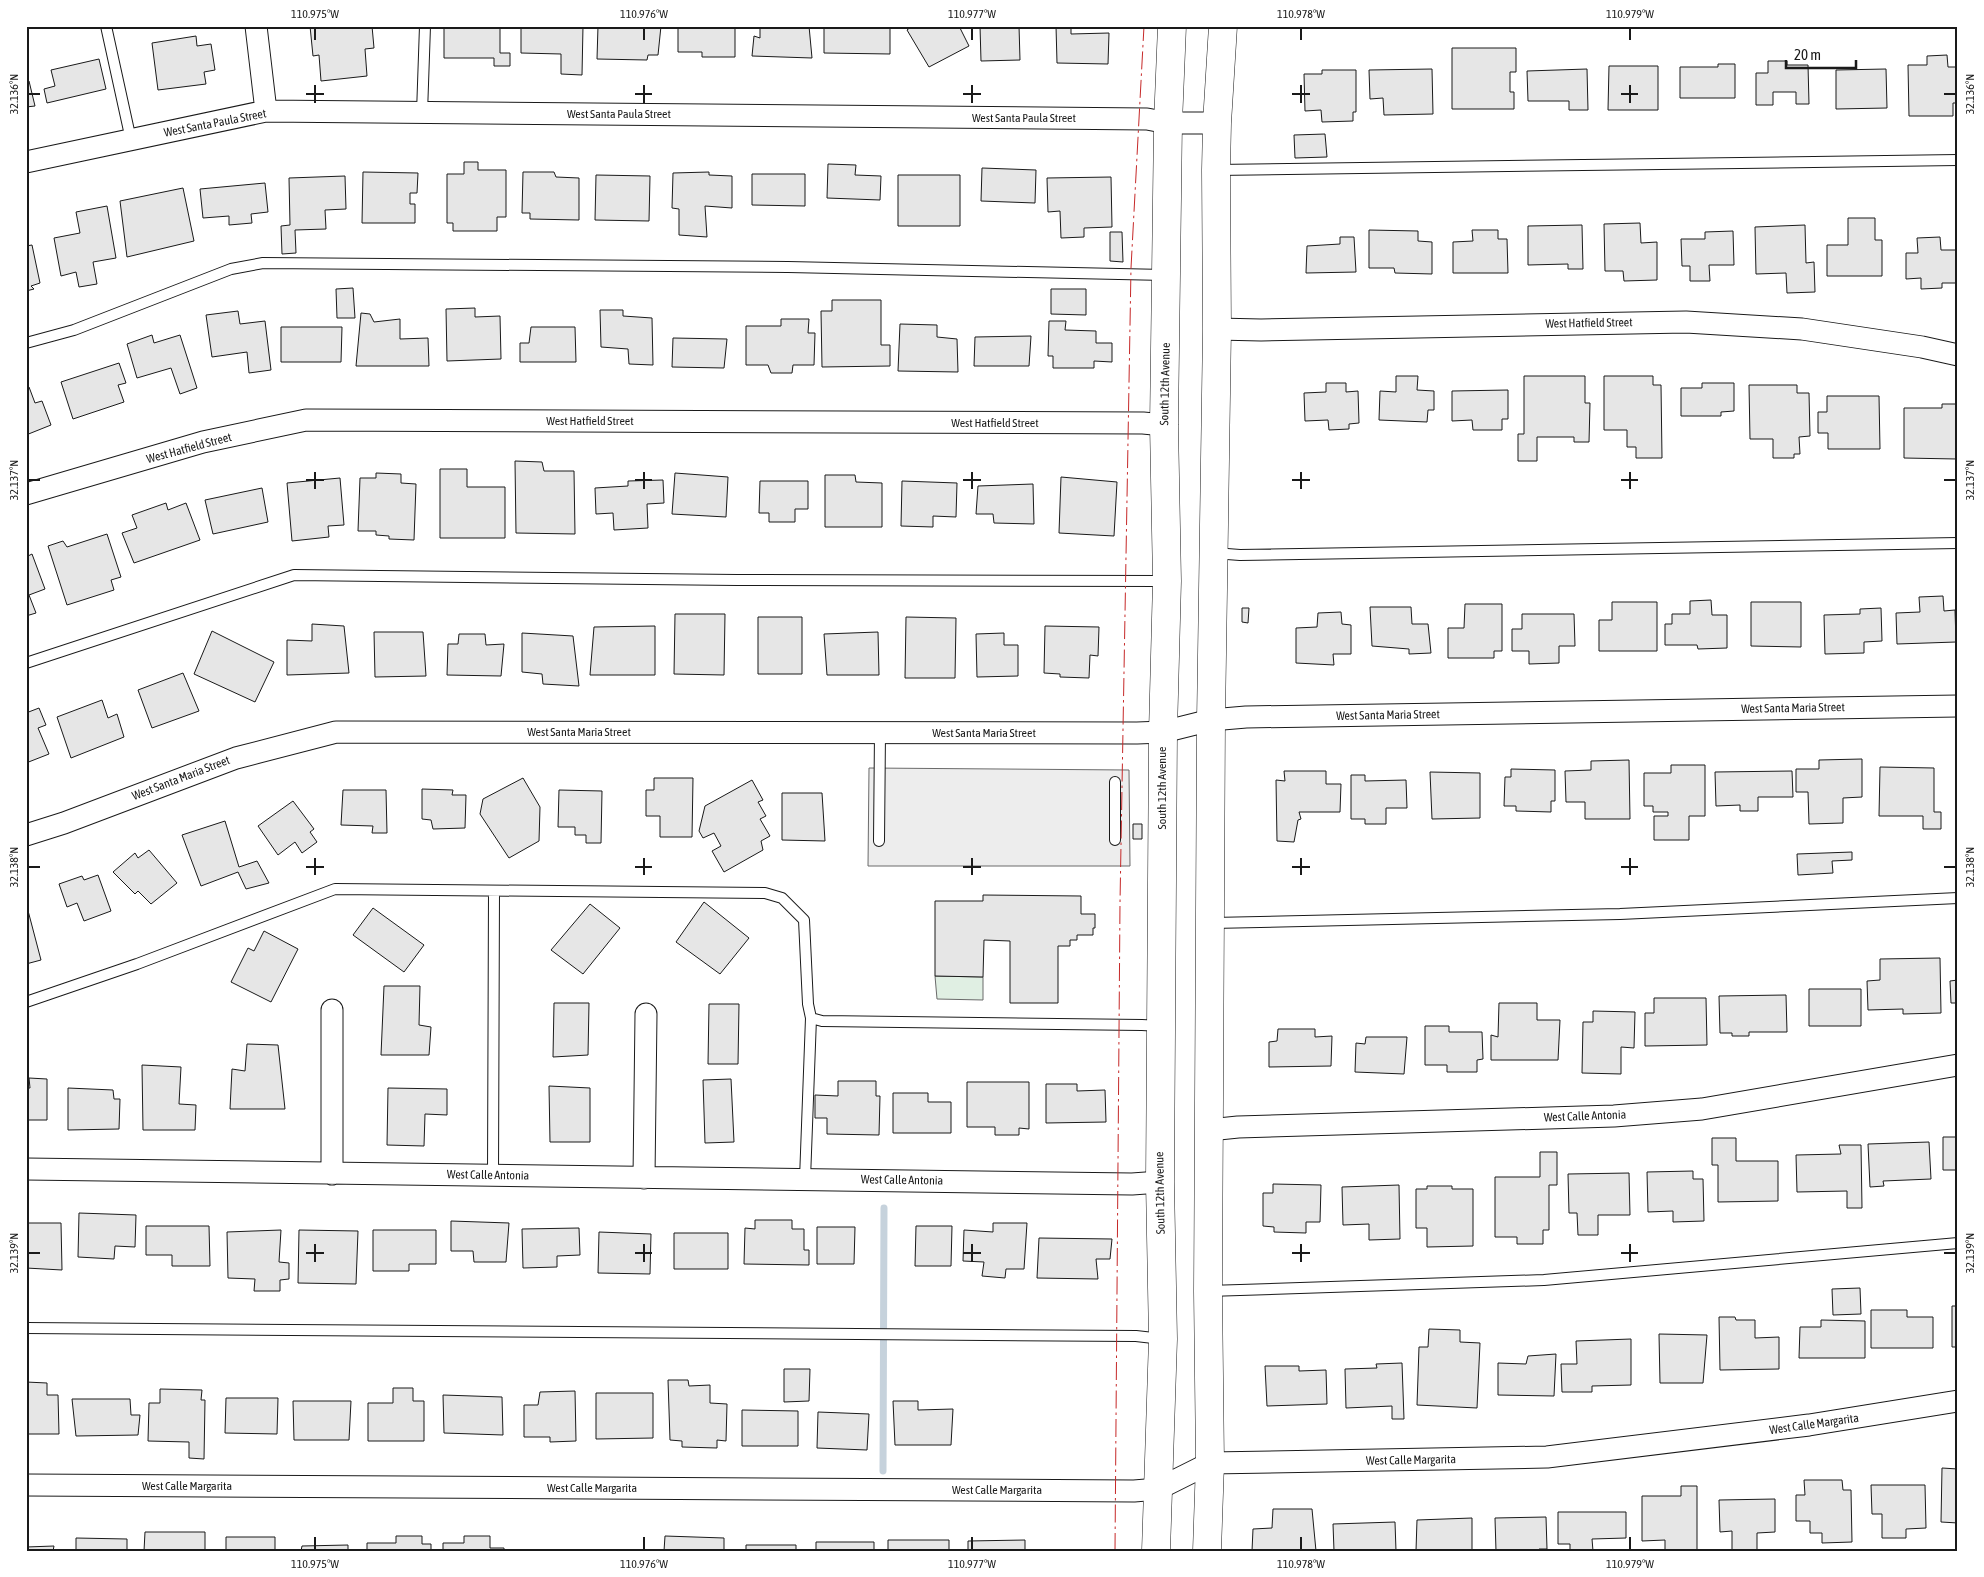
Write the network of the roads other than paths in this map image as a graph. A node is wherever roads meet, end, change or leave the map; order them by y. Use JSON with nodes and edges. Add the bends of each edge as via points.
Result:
{"nodes":[{"id":1,"x":106,"y":26,"type":"edge"},
{"id":2,"x":256,"y":26,"type":"edge"},
{"id":3,"x":425,"y":26,"type":"edge"},
{"id":4,"x":1172,"y":26,"type":"edge"},
{"id":5,"x":1223,"y":26,"type":"edge"},
{"id":6,"x":266,"y":111,"type":"junction"},
{"id":7,"x":422,"y":113,"type":"junction"},
{"id":8,"x":1168,"y":123,"type":"junction"},
{"id":9,"x":1217,"y":123,"type":"junction"},
{"id":10,"x":131,"y":140,"type":"junction"},
{"id":11,"x":1958,"y":160,"type":"edge"},
{"id":12,"x":26,"y":162,"type":"edge"},
{"id":13,"x":1216,"y":170,"type":"junction"},
{"id":14,"x":1166,"y":275,"type":"junction"},
{"id":15,"x":1217,"y":329,"type":"junction"},
{"id":16,"x":26,"y":343,"type":"edge"},
{"id":17,"x":1958,"y":354,"type":"edge"},
{"id":18,"x":1164,"y":425,"type":"junction"},
{"id":19,"x":26,"y":494,"type":"edge"},
{"id":20,"x":1958,"y":543,"type":"edge"},
{"id":21,"x":1214,"y":553,"type":"junction"},
{"id":22,"x":1167,"y":581,"type":"junction"},
{"id":23,"x":26,"y":663,"type":"edge"},
{"id":24,"x":1958,"y":706,"type":"edge"},
{"id":25,"x":1212,"y":720,"type":"junction"},
{"id":26,"x":1163,"y":732,"type":"junction"},
{"id":27,"x":880,"y":733,"type":"junction"},
{"id":28,"x":1115,"y":782,"type":"dead end"},
{"id":29,"x":26,"y":835,"type":"edge"},
{"id":30,"x":1116,"y":840,"type":"dead end"},
{"id":31,"x":879,"y":841,"type":"dead end"},
{"id":32,"x":494,"y":891,"type":"junction"},
{"id":33,"x":1958,"y":898,"type":"edge"},
{"id":34,"x":1211,"y":923,"type":"junction"},
{"id":35,"x":26,"y":1002,"type":"edge"},
{"id":36,"x":332,"y":1010,"type":"dead end"},
{"id":37,"x":646,"y":1014,"type":"dead end"},
{"id":38,"x":811,"y":1018,"type":"junction"},
{"id":39,"x":1161,"y":1026,"type":"junction"},
{"id":40,"x":1958,"y":1065,"type":"edge"},
{"id":41,"x":1209,"y":1130,"type":"junction"},
{"id":42,"x":26,"y":1169,"type":"edge"},
{"id":43,"x":332,"y":1174,"type":"junction"},
{"id":44,"x":493,"y":1175,"type":"junction"},
{"id":45,"x":644,"y":1178,"type":"junction"},
{"id":46,"x":805,"y":1179,"type":"junction"},
{"id":47,"x":1160,"y":1182,"type":"junction"},
{"id":48,"x":1958,"y":1243,"type":"edge"},
{"id":49,"x":1208,"y":1291,"type":"junction"},
{"id":50,"x":26,"y":1328,"type":"edge"},
{"id":51,"x":1163,"y":1339,"type":"junction"},
{"id":52,"x":1958,"y":1401,"type":"edge"},
{"id":53,"x":1210,"y":1463,"type":"junction"},
{"id":54,"x":26,"y":1485,"type":"edge"},
{"id":55,"x":1158,"y":1489,"type":"junction"},
{"id":56,"x":1156,"y":1551,"type":"edge"},
{"id":57,"x":1207,"y":1551,"type":"edge"}],
"edges":[{"from":1,"to":10,"type":"lane"},
{"from":2,"to":6,"type":"street"},
{"from":3,"to":7,"type":"lane"},
{"from":4,"to":8,"type":"main road","name":"South 12th Avenue"},
{"from":5,"to":9,"type":"main road"},
{"from":6,"to":7,"type":"street","name":"West Santa Paula Street"},
{"from":6,"to":10,"type":"street","name":"West Santa Paula Street"},
{"from":7,"to":8,"type":"street","name":"West Santa Paula Street","via":[[1147,119]]},
{"from":8,"to":9,"type":"street","name":"West Santa Paula Street"},
{"from":8,"to":14,"type":"main road","name":"South 12th Avenue"},
{"from":9,"to":13,"type":"main road"},
{"from":10,"to":12,"type":"street","name":"West Santa Paula Street"},
{"from":11,"to":13,"type":"lane"},
{"from":13,"to":15,"type":"main road"},
{"from":14,"to":16,"type":"lane","via":[[798,267],[263,263],[231,269],[74,330]]},
{"from":14,"to":18,"type":"main road","name":"South 12th Avenue"},
{"from":15,"to":17,"type":"street","name":"West Hatfield Street","via":[[1686,322],[1802,329]]},
{"from":15,"to":21,"type":"main road"},
{"from":18,"to":19,"type":"street","name":"West Hatfield Street","via":[[306,420],[203,442]]},
{"from":18,"to":22,"type":"main road","name":"South 12th Avenue"},
{"from":20,"to":21,"type":"lane"},
{"from":21,"to":25,"type":"main road"},
{"from":22,"to":23,"type":"lane","via":[[294,575]]},
{"from":22,"to":26,"type":"main road","name":"South 12th Avenue"},
{"from":24,"to":25,"type":"street","name":"West Santa Maria Street"},
{"from":25,"to":26,"type":"street","name":"West Santa Maria Street"},
{"from":25,"to":34,"type":"main road"},
{"from":26,"to":27,"type":"street","name":"West Santa Maria Street"},
{"from":26,"to":39,"type":"main road","name":"South 12th Avenue"},
{"from":27,"to":29,"type":"street","name":"West Santa Maria Street","via":[[336,732],[236,758]]},
{"from":27,"to":31,"type":"lane"},
{"from":28,"to":30,"type":"lane"},
{"from":32,"to":35,"type":"lane","via":[[335,889]]},
{"from":32,"to":38,"type":"lane","via":[[765,893],[782,898],[804,920]]},
{"from":32,"to":44,"type":"lane"},
{"from":33,"to":34,"type":"lane","via":[[1620,914]]},
{"from":34,"to":41,"type":"main road"},
{"from":36,"to":43,"type":"street"},
{"from":37,"to":45,"type":"street"},
{"from":38,"to":39,"type":"lane","via":[[822,1022]]},
{"from":38,"to":46,"type":"lane"},
{"from":39,"to":47,"type":"main road","name":"South 12th Avenue"},
{"from":40,"to":41,"type":"street","name":"West Calle Antonia","via":[[1702,1109],[1614,1116]]},
{"from":41,"to":49,"type":"main road"},
{"from":42,"to":43,"type":"street","name":"West Calle Antonia"},
{"from":43,"to":44,"type":"street","name":"West Calle Antonia"},
{"from":44,"to":45,"type":"street","name":"West Calle Antonia"},
{"from":45,"to":46,"type":"street","name":"West Calle Antonia"},
{"from":46,"to":47,"type":"street","name":"West Calle Antonia"},
{"from":47,"to":51,"type":"main road","name":"South 12th Avenue"},
{"from":48,"to":49,"type":"lane","via":[[1544,1280]]},
{"from":49,"to":53,"type":"main road"},
{"from":50,"to":51,"type":"lane","via":[[1136,1336]]},
{"from":51,"to":55,"type":"main road","name":"South 12th Avenue"},
{"from":52,"to":53,"type":"street","name":"West Calle Margarita","via":[[1809,1426],[1547,1457]]},
{"from":53,"to":55,"type":"street","name":"West Calle Margarita"},
{"from":53,"to":57,"type":"main road"},
{"from":54,"to":55,"type":"street","name":"West Calle Margarita"},
{"from":55,"to":56,"type":"main road","name":"South 12th Avenue"}]}
